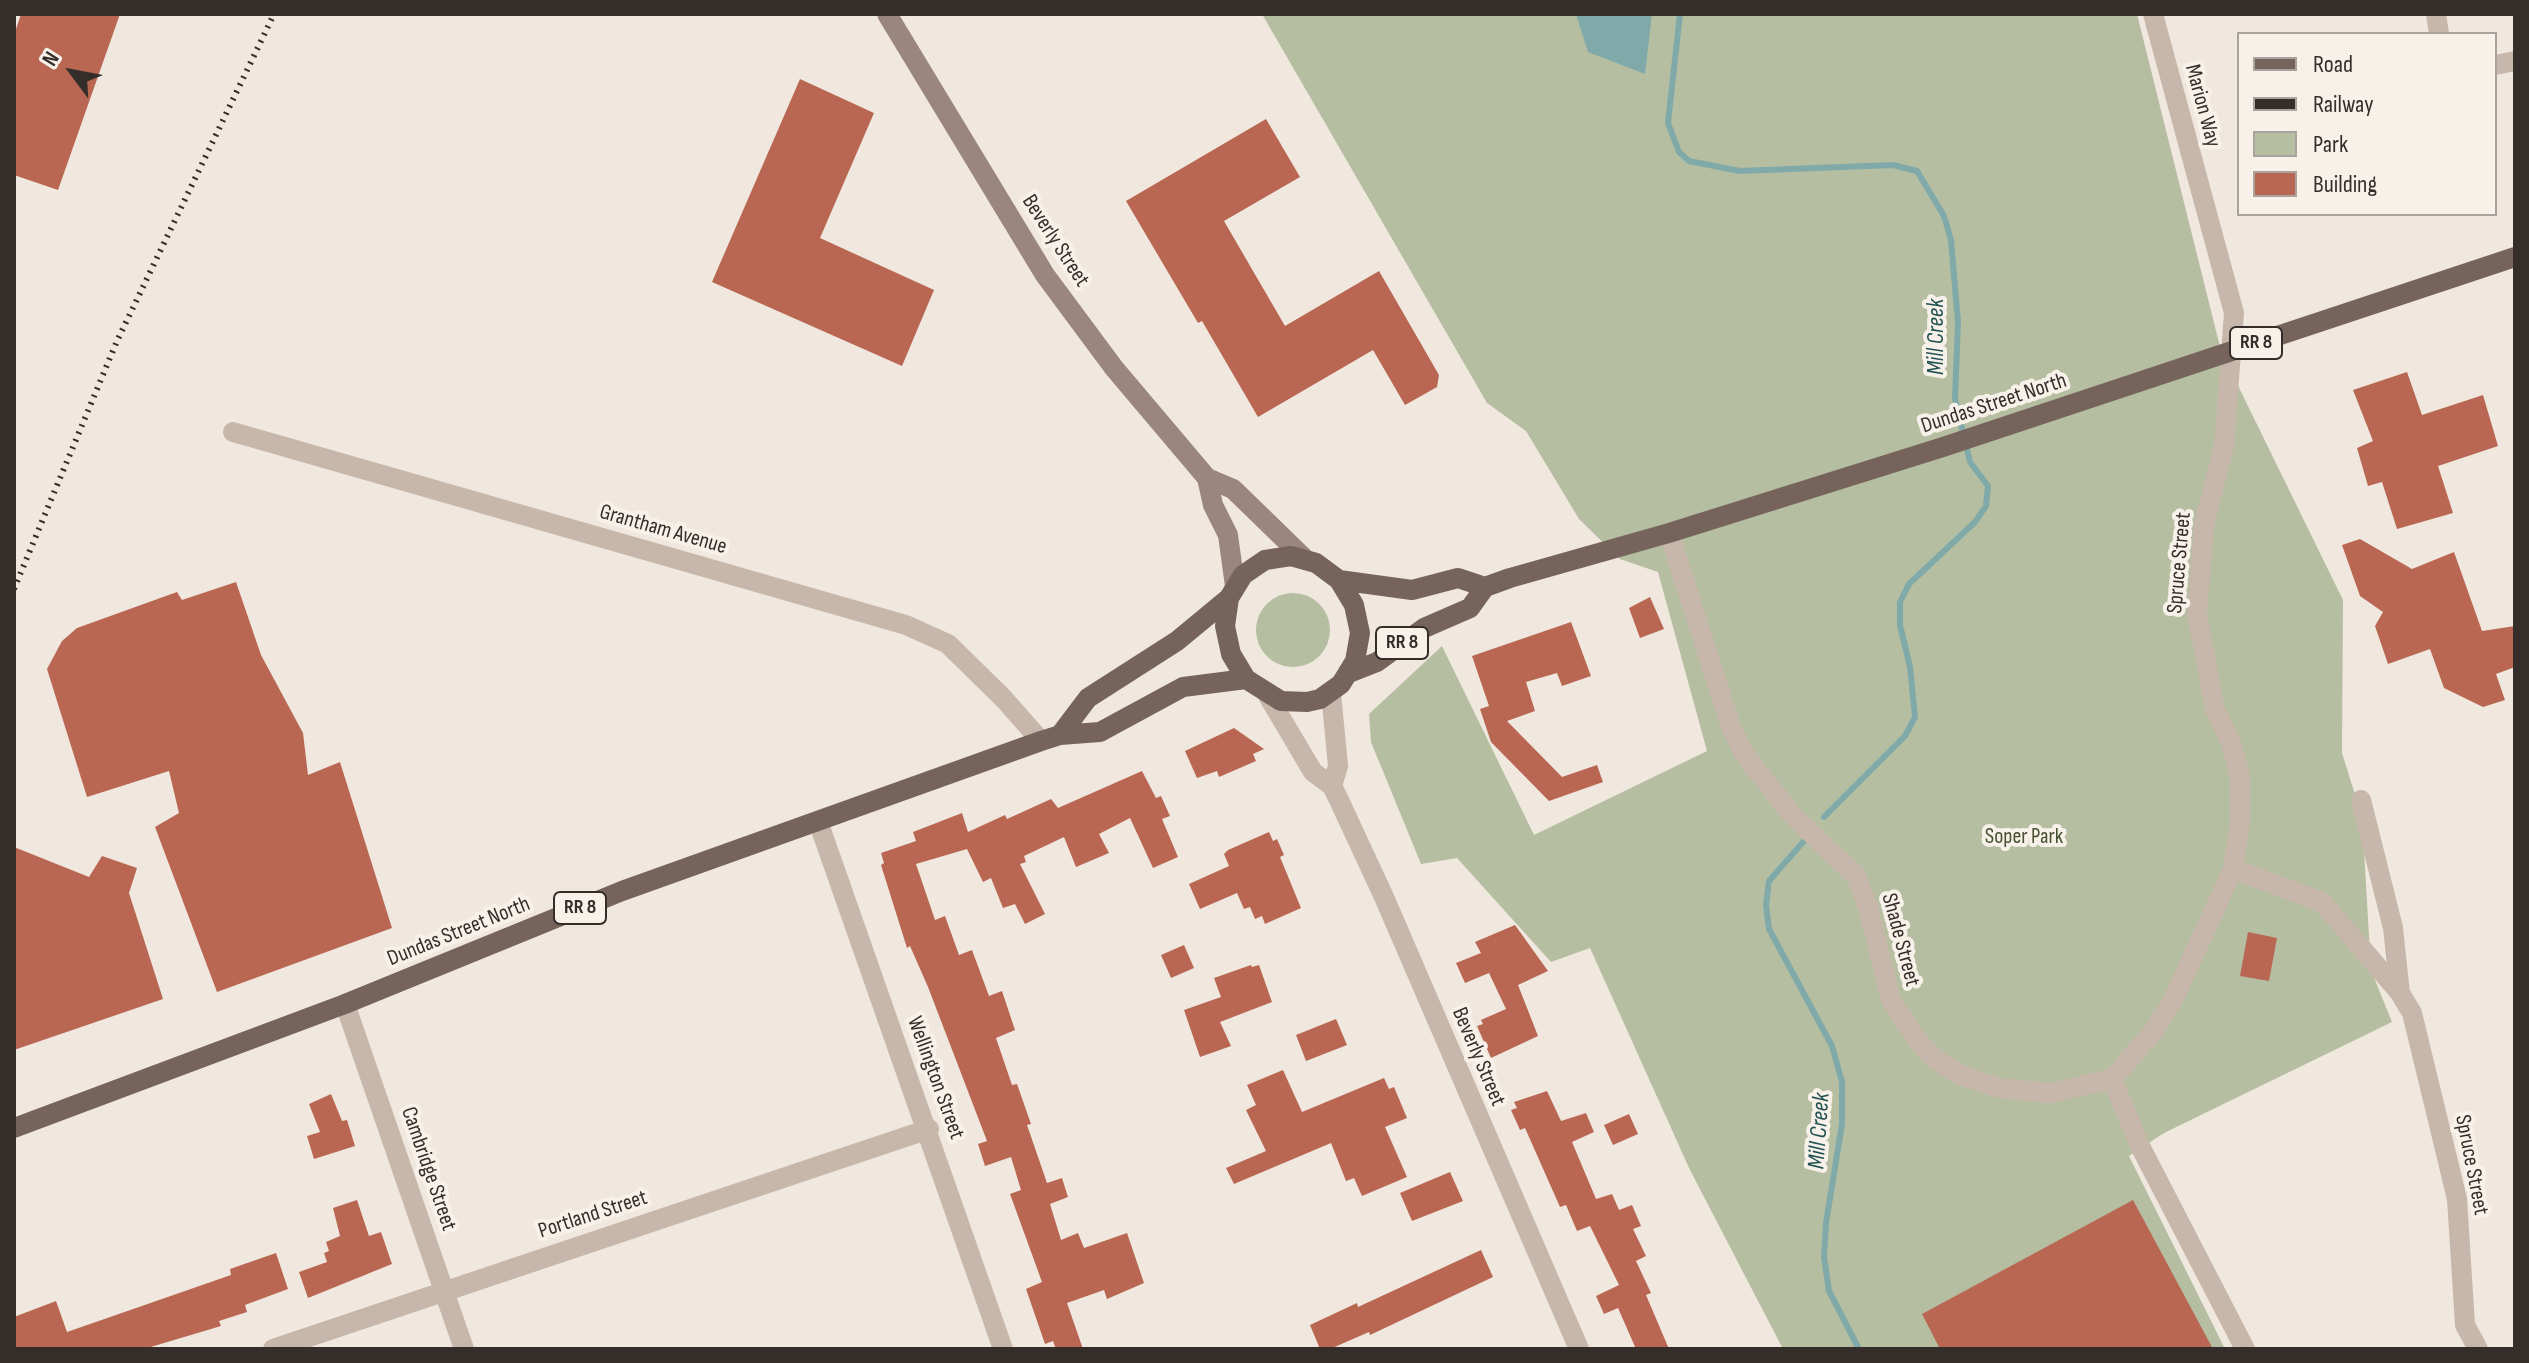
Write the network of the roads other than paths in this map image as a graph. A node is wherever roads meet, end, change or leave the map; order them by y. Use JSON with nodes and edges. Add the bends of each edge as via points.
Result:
{"nodes":[{"id":1,"x":887,"y":14,"type":"edge"},
{"id":2,"x":2153,"y":14,"type":"edge"},
{"id":3,"x":2515,"y":257,"type":"edge"},
{"id":4,"x":2230,"y":351,"type":"junction"},
{"id":5,"x":233,"y":432,"type":"dead end"},
{"id":6,"x":1207,"y":478,"type":"junction"},
{"id":7,"x":1669,"y":533,"type":"junction"},
{"id":8,"x":1304,"y":558,"type":"junction"},
{"id":9,"x":1339,"y":580,"type":"junction"},
{"id":10,"x":1485,"y":587,"type":"junction"},
{"id":11,"x":1232,"y":592,"type":"junction"},
{"id":12,"x":1349,"y":673,"type":"junction"},
{"id":13,"x":1246,"y":679,"type":"junction"},
{"id":14,"x":1331,"y":693,"type":"junction"},
{"id":15,"x":1268,"y":696,"type":"junction"},
{"id":16,"x":1050,"y":738,"type":"junction"},
{"id":17,"x":1332,"y":786,"type":"junction"},
{"id":18,"x":2361,"y":800,"type":"dead end"},
{"id":19,"x":819,"y":824,"type":"junction"},
{"id":20,"x":2233,"y":869,"type":"junction"},
{"id":21,"x":2400,"y":993,"type":"junction"},
{"id":22,"x":345,"y":1004,"type":"junction"},
{"id":23,"x":2112,"y":1079,"type":"junction"},
{"id":24,"x":14,"y":1128,"type":"edge"},
{"id":25,"x":929,"y":1129,"type":"junction"},
{"id":26,"x":444,"y":1291,"type":"junction"},
{"id":27,"x":273,"y":1349,"type":"edge"},
{"id":28,"x":464,"y":1349,"type":"edge"},
{"id":29,"x":1003,"y":1349,"type":"edge"},
{"id":30,"x":1579,"y":1349,"type":"edge"},
{"id":31,"x":2245,"y":1349,"type":"edge"},
{"id":32,"x":2478,"y":1349,"type":"edge"}],
"edges":[{"from":1,"to":6,"type":"main road","name":"Beverly Street","via":[[1045,275],[1114,368]]},
{"from":2,"to":4,"type":"street","name":"Marion Way","via":[[2234,313]]},
{"from":3,"to":4,"type":"main road","name":"Dundas Street North","number":"RR 8"},
{"from":4,"to":7,"type":"main road","name":"Dundas Street North","number":"RR 8"},
{"from":4,"to":20,"type":"street","name":"Spruce Street","via":[[2224,446],[2204,525],[2197,614],[2215,709],[2240,776]]},
{"from":5,"to":16,"type":"street","name":"Grantham Avenue","via":[[906,625],[948,644]]},
{"from":6,"to":8,"type":"main road","name":"Beverly Street","via":[[1233,489]]},
{"from":6,"to":11,"type":"main road","name":"Beverly Street","via":[[1228,535]]},
{"from":7,"to":10,"type":"main road","name":"Dundas Street North","number":"RR 8"},
{"from":7,"to":23,"type":"street","name":"Shade Street","via":[[1744,754],[1794,817],[1856,876],[1891,1000],[1918,1041],[1960,1075],[1999,1088],[2050,1093]]},
{"from":8,"to":9,"type":"main road"},
{"from":8,"to":11,"type":"main road","via":[[1265,560],[1253,566]]},
{"from":9,"to":10,"type":"main road","name":"Dundas Street North","number":"RR 8","via":[[1412,590],[1458,578]]},
{"from":9,"to":12,"type":"main road","via":[[1358,619],[1359,648]]},
{"from":10,"to":12,"type":"main road","name":"Dundas Street North","number":"RR 8","via":[[1470,608],[1424,628],[1377,662]]},
{"from":11,"to":13,"type":"main road","via":[[1226,640]]},
{"from":11,"to":16,"type":"main road","via":[[1177,641],[1088,698]]},
{"from":12,"to":14,"type":"main road"},
{"from":13,"to":15,"type":"main road"},
{"from":13,"to":16,"type":"main road","name":"Dundas Street North","number":"RR 8","via":[[1183,687],[1100,732]]},
{"from":14,"to":15,"type":"main road","via":[[1294,703]]},
{"from":14,"to":17,"type":"street","via":[[1338,766]]},
{"from":15,"to":17,"type":"street","name":"Beverly Street","via":[[1313,772]]},
{"from":16,"to":19,"type":"main road","name":"Dundas Street North","number":"RR 8"},
{"from":17,"to":30,"type":"street","name":"Beverly Street"},
{"from":18,"to":21,"type":"street","name":"Spruce Street","via":[[2393,928]]},
{"from":19,"to":22,"type":"main road","name":"Dundas Street North","number":"RR 8","via":[[622,891]]},
{"from":19,"to":25,"type":"street","name":"Wellington Street"},
{"from":20,"to":21,"type":"street","name":"Spruce Street","via":[[2322,902]]},
{"from":20,"to":23,"type":"street","name":"Spruce Street","via":[[2173,1000]]},
{"from":21,"to":32,"type":"street","name":"Spruce Street","via":[[2412,1013],[2457,1199],[2465,1325]]},
{"from":22,"to":24,"type":"main road","name":"Dundas Street North","number":"RR 8"},
{"from":22,"to":26,"type":"street","name":"Cambridge Street"},
{"from":23,"to":31,"type":"street","via":[[2139,1144]]},
{"from":25,"to":26,"type":"street","name":"Portland Street"},
{"from":25,"to":29,"type":"street","name":"Wellington Street"},
{"from":26,"to":27,"type":"street","name":"Portland Street"},
{"from":26,"to":28,"type":"street","name":"Cambridge Street"}]}
